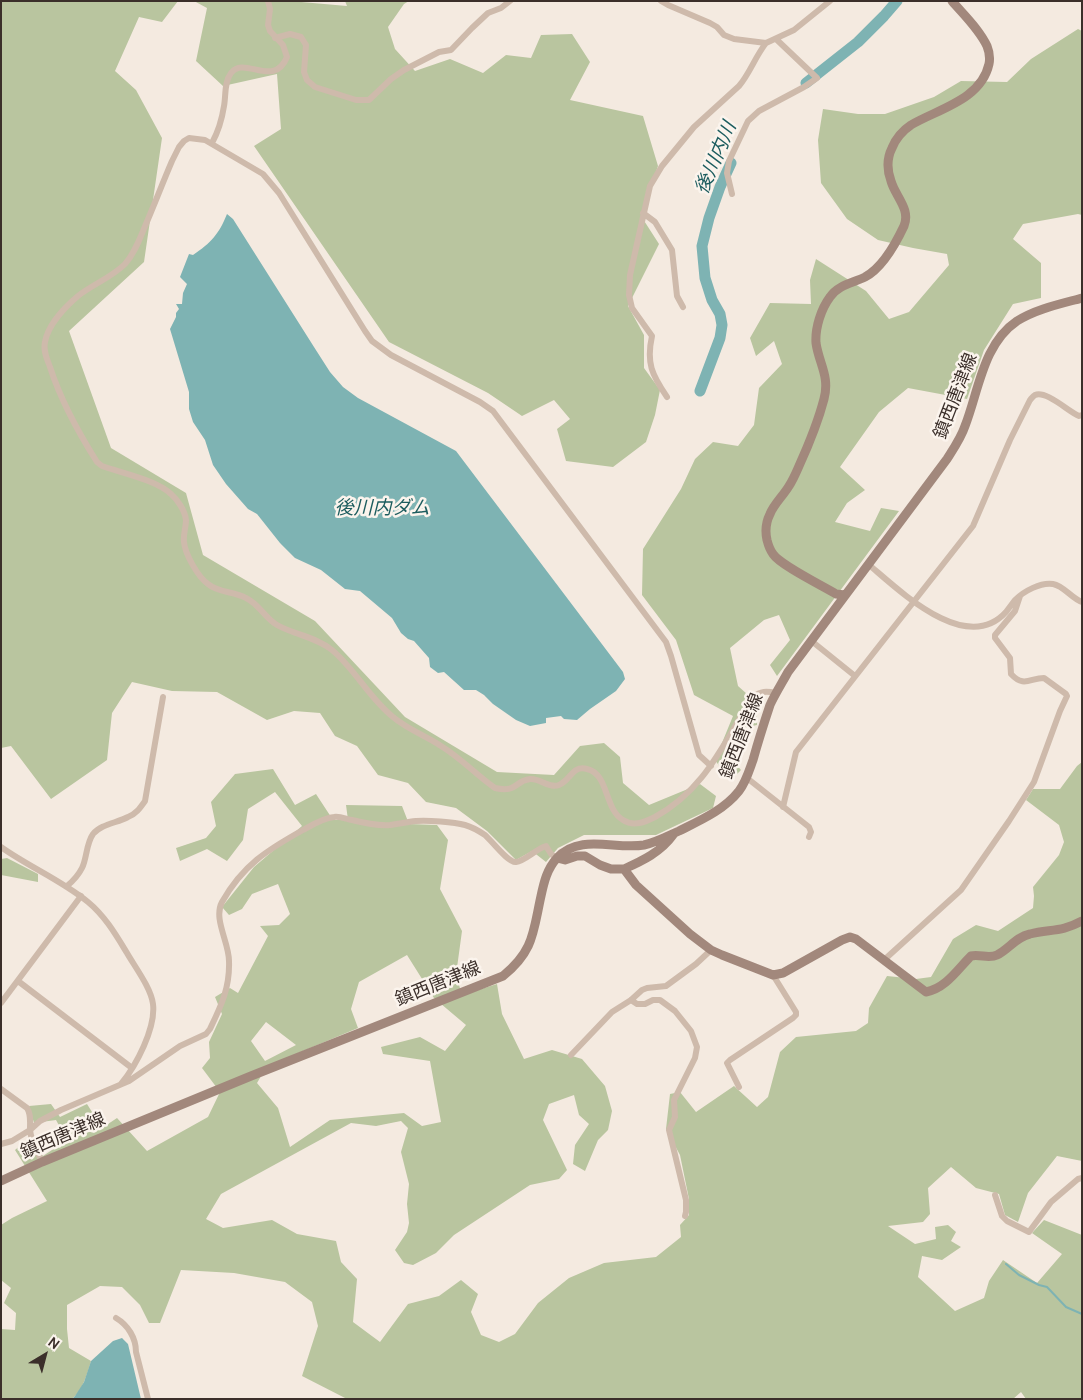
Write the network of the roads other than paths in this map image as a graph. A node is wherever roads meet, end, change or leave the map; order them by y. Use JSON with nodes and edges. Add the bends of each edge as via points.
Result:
{"nodes":[{"id":1,"x":268,"y":1,"type":"edge"},
{"id":2,"x":510,"y":1,"type":"edge"},
{"id":3,"x":661,"y":1,"type":"edge"},
{"id":4,"x":830,"y":1,"type":"edge"},
{"id":5,"x":952,"y":1,"type":"edge"},
{"id":6,"x":275,"y":38,"type":"junction"},
{"id":7,"x":776,"y":40,"type":"junction"},
{"id":8,"x":766,"y":43,"type":"junction"},
{"id":9,"x":212,"y":143,"type":"junction"},
{"id":10,"x":732,"y":194,"type":"dead end"},
{"id":11,"x":643,"y":213,"type":"junction"},
{"id":12,"x":1082,"y":298,"type":"edge"},
{"id":13,"x":681,"y":305,"type":"dead end"},
{"id":14,"x":667,"y":397,"type":"dead end"},
{"id":15,"x":1082,"y":415,"type":"edge"},
{"id":16,"x":868,"y":564,"type":"junction"},
{"id":17,"x":845,"y":595,"type":"junction"},
{"id":18,"x":1020,"y":596,"type":"junction"},
{"id":19,"x":913,"y":601,"type":"junction"},
{"id":20,"x":1082,"y":602,"type":"edge"},
{"id":21,"x":814,"y":643,"type":"dead end"},
{"id":22,"x":855,"y":676,"type":"junction"},
{"id":23,"x":776,"y":693,"type":"junction"},
{"id":24,"x":163,"y":697,"type":"dead end"},
{"id":25,"x":711,"y":766,"type":"junction"},
{"id":26,"x":747,"y":778,"type":"junction"},
{"id":27,"x":783,"y":807,"type":"junction"},
{"id":28,"x":675,"y":833,"type":"junction"},
{"id":29,"x":809,"y":837,"type":"dead end"},
{"id":30,"x":1,"y":847,"type":"edge"},
{"id":31,"x":557,"y":858,"type":"junction"},
{"id":32,"x":624,"y":869,"type":"junction"},
{"id":33,"x":67,"y":886,"type":"junction"},
{"id":34,"x":81,"y":896,"type":"junction"},
{"id":35,"x":1082,"y":921,"type":"edge"},
{"id":36,"x":711,"y":950,"type":"junction"},
{"id":37,"x":884,"y":960,"type":"junction"},
{"id":38,"x":773,"y":975,"type":"junction"},
{"id":39,"x":18,"y":981,"type":"junction"},
{"id":40,"x":631,"y":1000,"type":"junction"},
{"id":41,"x":1,"y":1003,"type":"edge"},
{"id":42,"x":572,"y":1055,"type":"dead end"},
{"id":43,"x":132,"y":1068,"type":"junction"},
{"id":44,"x":120,"y":1085,"type":"junction"},
{"id":45,"x":739,"y":1087,"type":"dead end"},
{"id":46,"x":1,"y":1089,"type":"edge"},
{"id":47,"x":30,"y":1130,"type":"junction"},
{"id":48,"x":1,"y":1144,"type":"edge"},
{"id":49,"x":42,"y":1162,"type":"junction"},
{"id":50,"x":1082,"y":1178,"type":"edge"},
{"id":51,"x":1,"y":1180,"type":"edge"},
{"id":52,"x":995,"y":1195,"type":"dead end"},
{"id":53,"x":685,"y":1216,"type":"dead end"},
{"id":54,"x":116,"y":1318,"type":"dead end"},
{"id":55,"x":148,"y":1399,"type":"edge"}],
"edges":[{"from":1,"to":6,"type":"street","via":[[268,25]]},
{"from":2,"to":6,"type":"street","via":[[488,13],[451,50],[439,52],[404,70],[369,100],[356,100],[315,87],[304,72],[306,45],[301,37],[290,34]]},
{"from":3,"to":8,"type":"street","via":[[710,23],[734,39]]},
{"from":4,"to":7,"type":"street"},
{"from":5,"to":17,"type":"main road","via":[[988,48],[990,61],[987,72],[980,84],[960,101],[910,126],[898,136],[891,149],[888,164],[891,182],[906,214],[905,224],[878,268],[840,287],[830,295],[823,310],[816,344],[826,380],[825,397],[801,462],[766,526],[767,542],[773,555],[782,563],[836,594]]},
{"from":6,"to":9,"type":"street","via":[[286,51],[284,64],[274,71],[240,67],[232,72]]},
{"from":7,"to":8,"type":"street"},
{"from":7,"to":10,"type":"street","via":[[816,78],[759,111],[748,121],[729,161],[727,173]]},
{"from":8,"to":11,"type":"street","via":[[739,86],[694,127],[662,166],[650,186]]},
{"from":9,"to":25,"type":"street","via":[[272,183],[372,341],[391,355],[493,411],[666,642],[699,755]]},
{"from":9,"to":25,"type":"street","via":[[196,138],[184,142],[172,161],[126,263],[79,296],[46,336],[45,354],[55,384],[76,429],[97,462],[156,484],[171,494],[182,507],[186,520],[186,553],[209,586],[247,598],[269,620],[331,650],[393,718],[442,746],[495,788],[505,790],[532,778],[549,785],[560,785],[578,769],[589,769],[602,781],[618,816],[631,824],[639,824],[669,809]]},
{"from":11,"to":13,"type":"street","via":[[655,222],[672,250]]},
{"from":11,"to":14,"type":"street","via":[[628,295],[632,308],[652,336],[650,365],[655,380]]},
{"from":12,"to":16,"type":"main road","name":"鎮西唐津線","via":[[1036,312],[1017,321],[1006,331],[986,361],[959,440]]},
{"from":15,"to":19,"type":"street","via":[[1075,414],[1058,401],[1034,395],[1010,440],[973,526]]},
{"from":16,"to":17,"type":"main road","name":"鎮西唐津線"},
{"from":16,"to":19,"type":"street"},
{"from":17,"to":23,"type":"main road","name":"鎮西唐津線"},
{"from":18,"to":19,"type":"street","via":[[999,619],[974,628],[931,613]]},
{"from":18,"to":20,"type":"street","via":[[1047,583],[1055,584]]},
{"from":18,"to":37,"type":"street","via":[[1015,611],[995,635],[1010,658],[1011,674],[1023,681],[1044,678],[1066,694],[1067,699],[1034,782],[962,890]]},
{"from":19,"to":22,"type":"street"},
{"from":21,"to":22,"type":"street"},
{"from":22,"to":27,"type":"street","via":[[796,752]]},
{"from":23,"to":25,"type":"street","via":[[760,692],[753,697]]},
{"from":23,"to":26,"type":"main road","name":"鎮西唐津線"},
{"from":24,"to":33,"type":"street","via":[[145,801],[130,817],[100,828],[93,834],[82,868]]},
{"from":26,"to":27,"type":"street"},
{"from":26,"to":28,"type":"main road","name":"鎮西唐津線","via":[[740,790],[722,807]]},
{"from":27,"to":29,"type":"street","via":[[809,828]]},
{"from":28,"to":31,"type":"main road","name":"鎮西唐津線","via":[[643,845],[577,846]]},
{"from":28,"to":32,"type":"main road","via":[[645,860]]},
{"from":30,"to":33,"type":"street"},
{"from":31,"to":32,"type":"main road","via":[[565,860],[584,856],[611,869]]},
{"from":31,"to":44,"type":"street","via":[[546,846],[513,862],[486,836],[461,824],[418,820],[388,825],[369,824],[341,817],[320,821],[271,848],[250,864],[219,908],[229,960],[228,986],[210,1030]]},
{"from":31,"to":49,"type":"main road","name":"鎮西唐津線","via":[[544,880],[527,950],[502,976]]},
{"from":32,"to":36,"type":"main road","via":[[636,885]]},
{"from":33,"to":34,"type":"street"},
{"from":34,"to":39,"type":"street"},
{"from":34,"to":43,"type":"street","via":[[114,931],[151,995],[153,1016],[139,1058]]},
{"from":35,"to":37,"type":"main road","via":[[1062,930],[1021,937],[995,956],[971,956],[943,986],[926,992]]},
{"from":36,"to":38,"type":"main road"},
{"from":36,"to":40,"type":"street","via":[[666,986],[642,990]]},
{"from":37,"to":38,"type":"main road","via":[[850,937],[783,973]]},
{"from":38,"to":45,"type":"street","via":[[796,1015],[727,1063]]},
{"from":39,"to":41,"type":"street"},
{"from":39,"to":43,"type":"street"},
{"from":40,"to":42,"type":"street","via":[[612,1012]]},
{"from":40,"to":53,"type":"street","via":[[637,1004],[660,1000],[692,1031],[697,1047],[674,1100],[674,1117],[669,1130],[686,1200]]},
{"from":43,"to":44,"type":"street"},
{"from":44,"to":47,"type":"street","via":[[61,1110]]},
{"from":46,"to":47,"type":"street","via":[[30,1112]]},
{"from":47,"to":48,"type":"street"},
{"from":47,"to":49,"type":"street"},
{"from":49,"to":51,"type":"main road","name":"鎮西唐津線"},
{"from":50,"to":52,"type":"street","via":[[1052,1202],[1029,1232],[1002,1216]]},
{"from":54,"to":55,"type":"street","via":[[128,1328],[136,1346]]}]}
